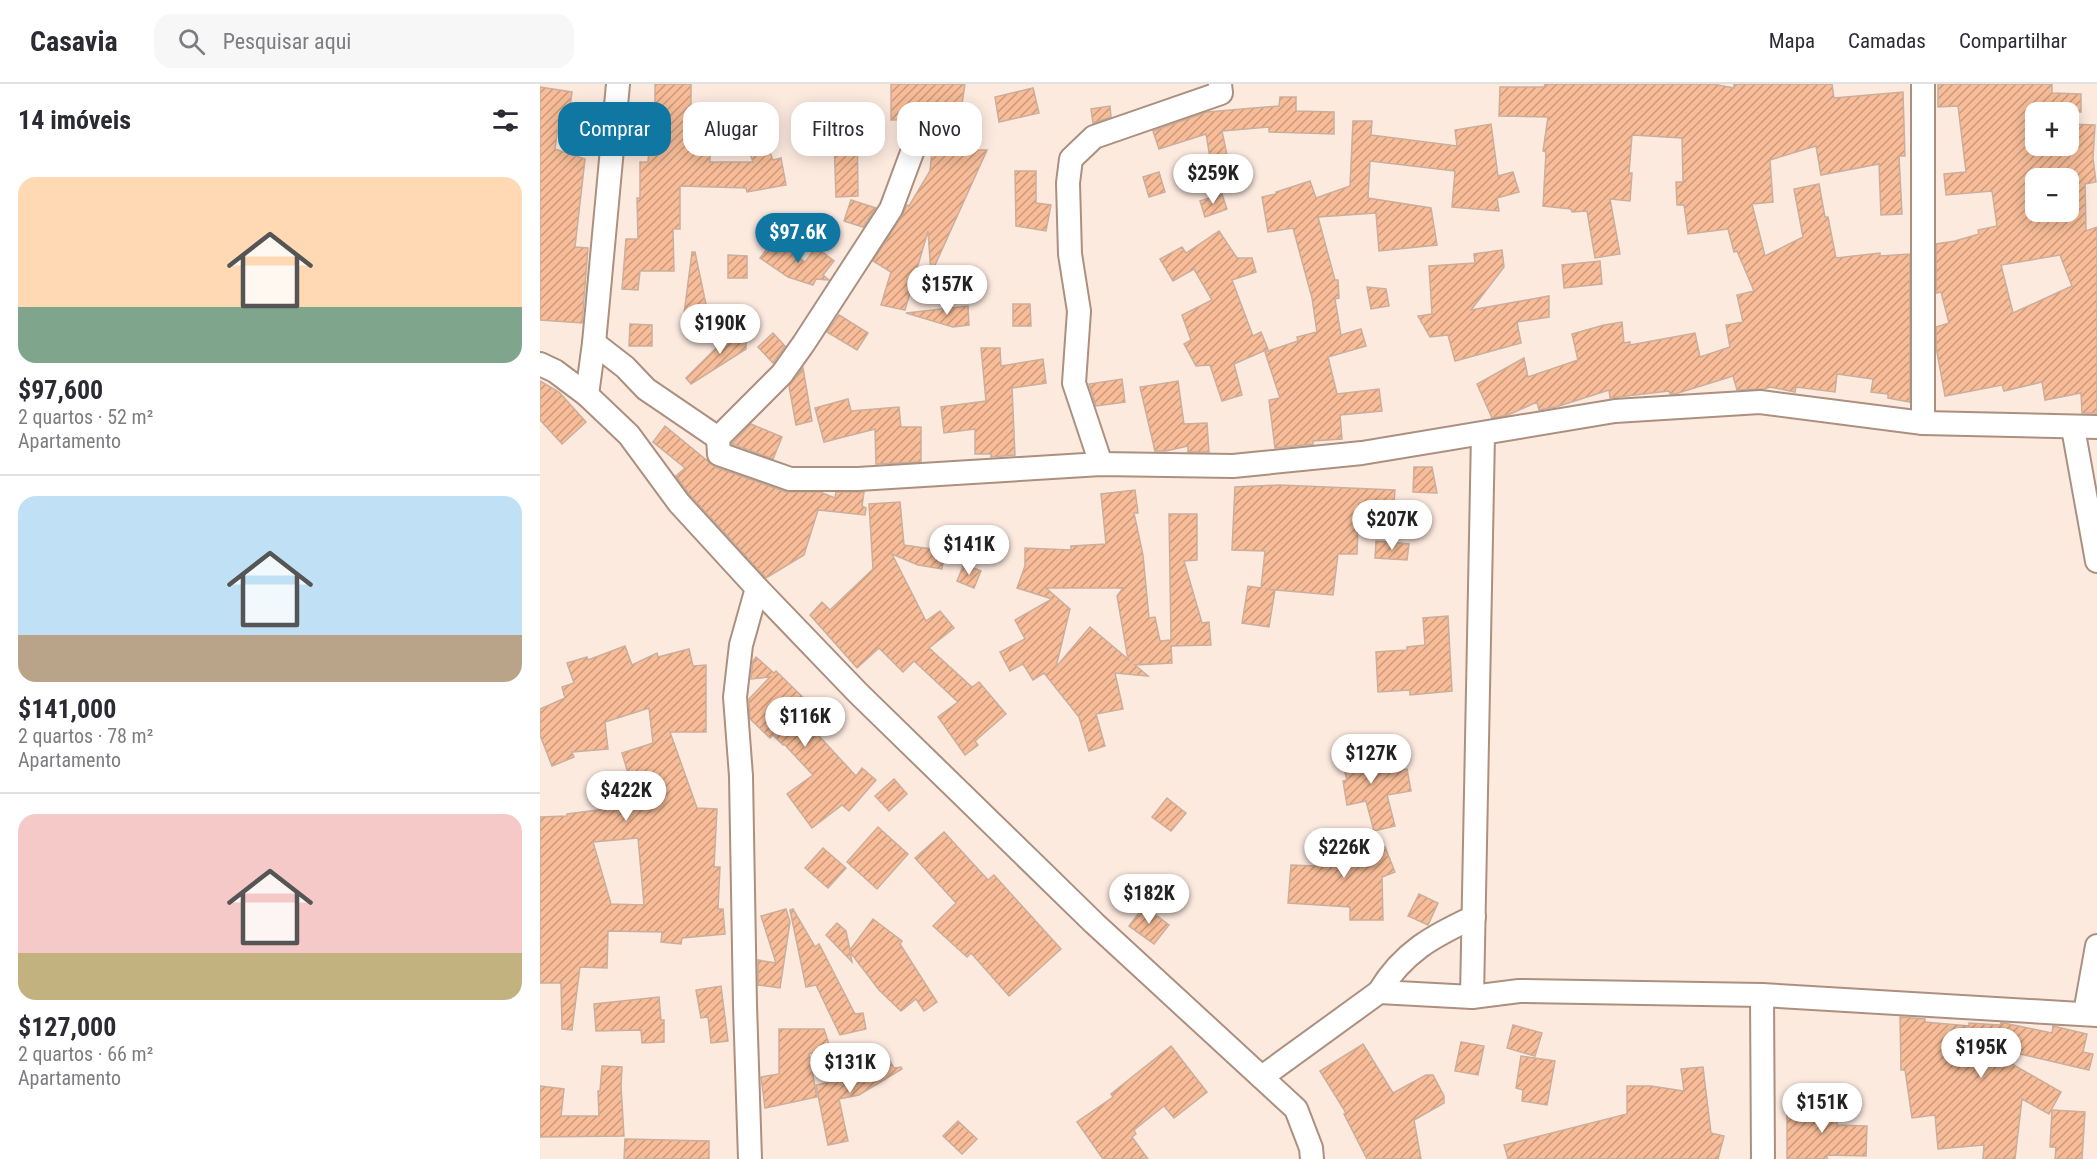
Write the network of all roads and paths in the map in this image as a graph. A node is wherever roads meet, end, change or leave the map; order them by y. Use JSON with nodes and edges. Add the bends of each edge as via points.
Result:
{"nodes":[{"id":1,"x":618,"y":84,"type":"edge"},
{"id":2,"x":1220,"y":84,"type":"edge"},
{"id":3,"x":1923,"y":84,"type":"edge"},
{"id":4,"x":911,"y":156,"type":"edge"},
{"id":5,"x":594,"y":343,"type":"junction"},
{"id":6,"x":540,"y":364,"type":"edge"},
{"id":7,"x":587,"y":394,"type":"junction"},
{"id":8,"x":1923,"y":423,"type":"junction"},
{"id":9,"x":2097,"y":427,"type":"edge"},
{"id":10,"x":2073,"y":428,"type":"junction"},
{"id":11,"x":1483,"y":434,"type":"junction"},
{"id":12,"x":718,"y":438,"type":"junction"},
{"id":13,"x":1101,"y":464,"type":"junction"},
{"id":14,"x":2097,"y":561,"type":"edge"},
{"id":15,"x":757,"y":588,"type":"junction"},
{"id":16,"x":1474,"y":917,"type":"junction"},
{"id":17,"x":2097,"y":946,"type":"edge"},
{"id":18,"x":1379,"y":992,"type":"junction"},
{"id":19,"x":1762,"y":995,"type":"junction"},
{"id":20,"x":1472,"y":996,"type":"junction"},
{"id":21,"x":2091,"y":1014,"type":"edge"},
{"id":22,"x":1262,"y":1077,"type":"junction"},
{"id":23,"x":750,"y":1159,"type":"edge"},
{"id":24,"x":1312,"y":1159,"type":"edge"},
{"id":25,"x":1762,"y":1159,"type":"edge"}],
"edges":[{"from":1,"to":5,"type":"street"},
{"from":2,"to":13,"type":"street","via":[[1221,93],[1094,137],[1071,159],[1070,254],[1079,310],[1074,383]]},
{"from":3,"to":8,"type":"street"},
{"from":4,"to":12,"type":"street","via":[[891,209],[804,343],[782,374]]},
{"from":5,"to":7,"type":"street"},
{"from":5,"to":12,"type":"street","via":[[646,389]]},
{"from":6,"to":7,"type":"street"},
{"from":7,"to":15,"type":"street","via":[[629,435],[680,504]]},
{"from":8,"to":10,"type":"street"},
{"from":8,"to":11,"type":"street","via":[[1760,402],[1615,411]]},
{"from":9,"to":10,"type":"street"},
{"from":10,"to":14,"type":"street"},
{"from":11,"to":13,"type":"street","via":[[1362,453],[1233,466]]},
{"from":11,"to":16,"type":"street"},
{"from":12,"to":13,"type":"street","via":[[719,454],[790,479],[858,479]]},
{"from":15,"to":22,"type":"street","via":[[858,693],[1094,922]]},
{"from":15,"to":23,"type":"street","via":[[741,645],[735,697],[741,776]]},
{"from":16,"to":18,"type":"street","via":[[1413,951],[1397,965]]},
{"from":16,"to":20,"type":"street"},
{"from":17,"to":21,"type":"street"},
{"from":18,"to":20,"type":"street"},
{"from":18,"to":22,"type":"street"},
{"from":19,"to":20,"type":"street","via":[[1520,991]]},
{"from":19,"to":21,"type":"street"},
{"from":19,"to":25,"type":"street"},
{"from":22,"to":24,"type":"street","via":[[1296,1109]]}]}
